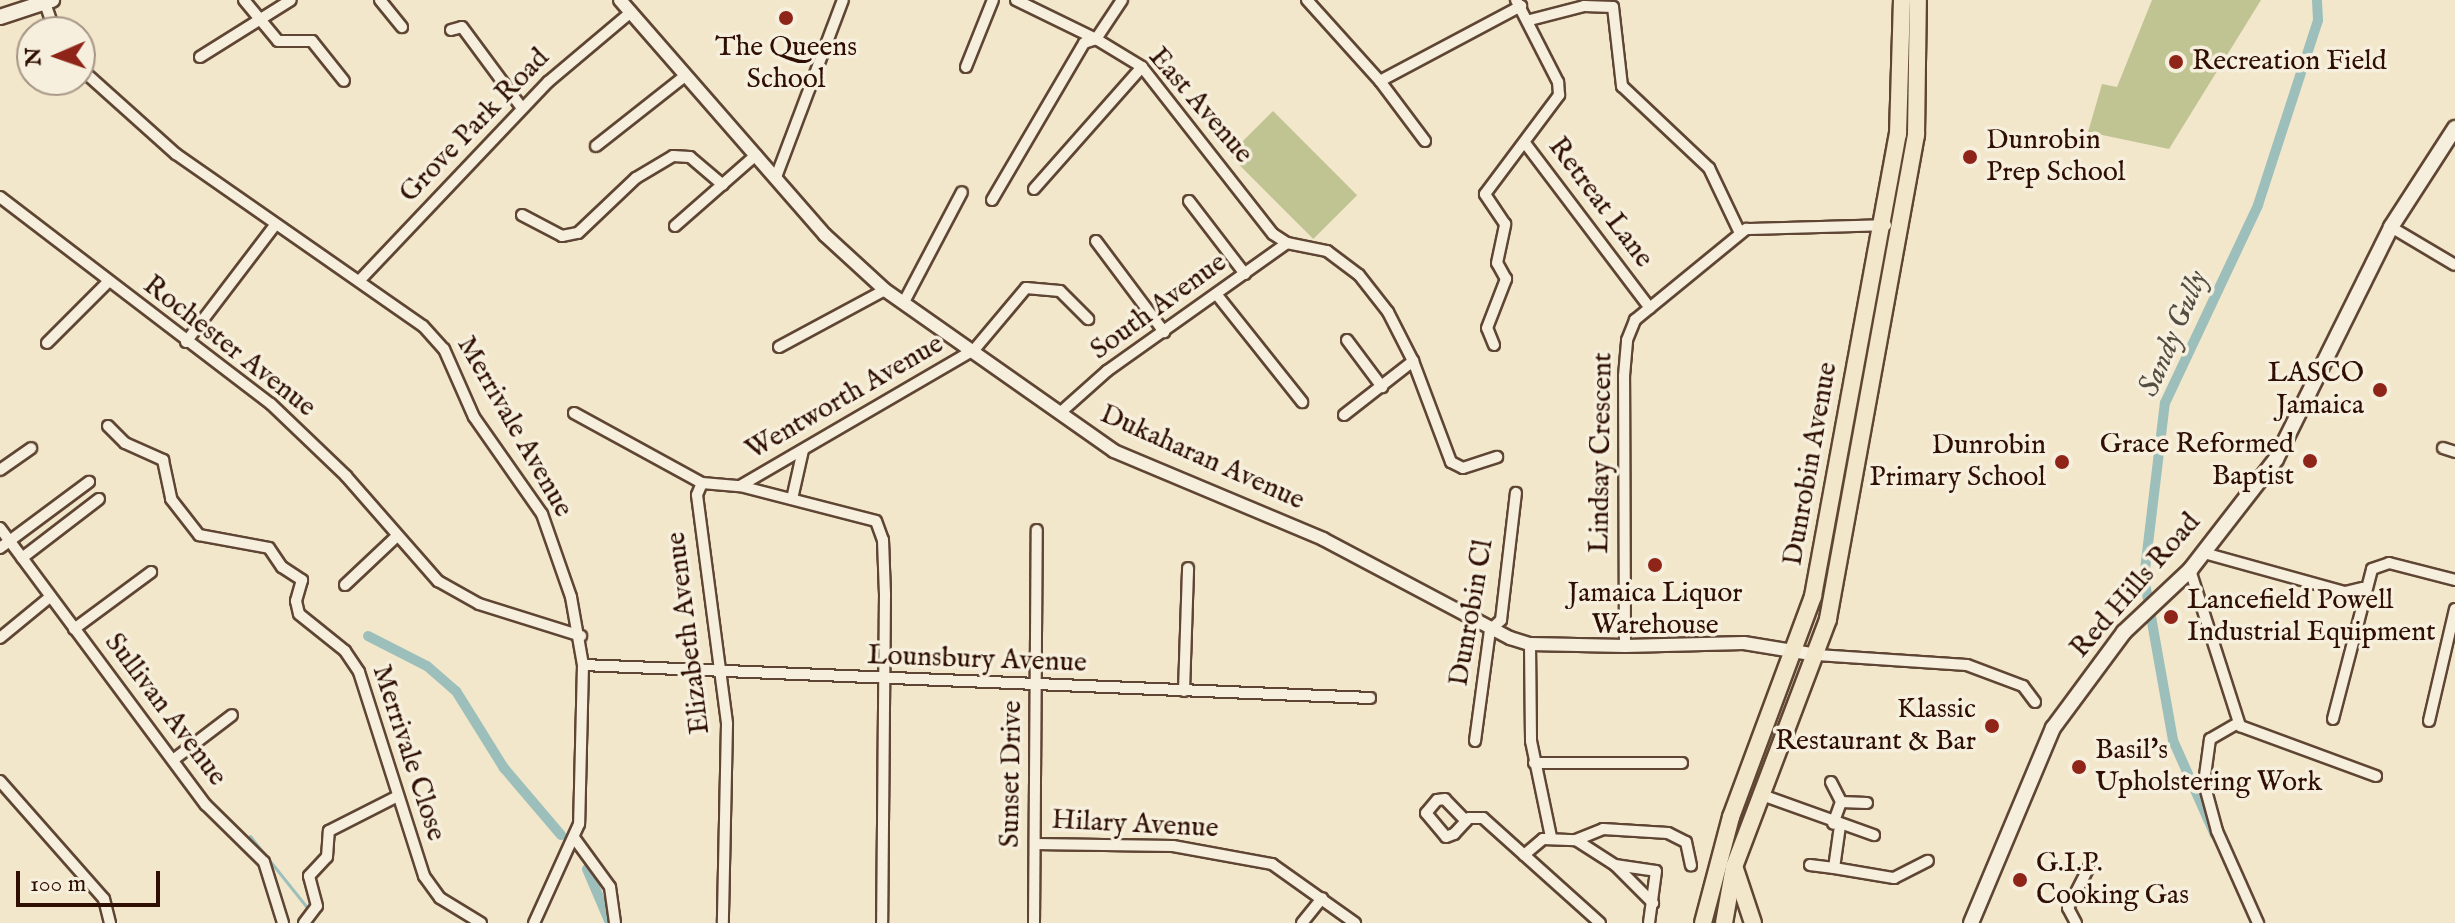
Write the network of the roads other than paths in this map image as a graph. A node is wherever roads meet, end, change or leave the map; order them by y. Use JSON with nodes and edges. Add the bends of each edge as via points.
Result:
{"nodes":[{"id":1,"x":244,"y":0,"type":"edge"},
{"id":2,"x":291,"y":0,"type":"edge"},
{"id":3,"x":380,"y":0,"type":"edge"},
{"id":4,"x":620,"y":0,"type":"edge"},
{"id":5,"x":843,"y":0,"type":"edge"},
{"id":6,"x":993,"y":0,"type":"edge"},
{"id":7,"x":1016,"y":0,"type":"edge"},
{"id":8,"x":1122,"y":0,"type":"edge"},
{"id":9,"x":1307,"y":0,"type":"edge"},
{"id":10,"x":1902,"y":0,"type":"edge"},
{"id":11,"x":1918,"y":0,"type":"edge"},
{"id":12,"x":49,"y":2,"type":"edge"},
{"id":13,"x":1519,"y":3,"type":"edge"},
{"id":14,"x":631,"y":12,"type":"junction"},
{"id":15,"x":0,"y":17,"type":"edge"},
{"id":16,"x":1530,"y":20,"type":"junction"},
{"id":17,"x":259,"y":21,"type":"junction"},
{"id":18,"x":402,"y":27,"type":"dead end"},
{"id":19,"x":451,"y":30,"type":"dead end"},
{"id":20,"x":1096,"y":39,"type":"junction"},
{"id":21,"x":200,"y":57,"type":"dead end"},
{"id":22,"x":966,"y":67,"type":"dead end"},
{"id":23,"x":1142,"y":67,"type":"junction"},
{"id":24,"x":685,"y":76,"type":"junction"},
{"id":25,"x":344,"y":81,"type":"dead end"},
{"id":26,"x":1380,"y":81,"type":"junction"},
{"id":27,"x":96,"y":82,"type":"edge"},
{"id":28,"x":522,"y":108,"type":"junction"},
{"id":29,"x":2455,"y":128,"type":"edge"},
{"id":30,"x":1425,"y":141,"type":"dead end"},
{"id":31,"x":1525,"y":143,"type":"junction"},
{"id":32,"x":596,"y":146,"type":"dead end"},
{"id":33,"x":756,"y":155,"type":"junction"},
{"id":34,"x":776,"y":177,"type":"junction"},
{"id":35,"x":723,"y":185,"type":"junction"},
{"id":36,"x":1034,"y":189,"type":"dead end"},
{"id":37,"x":962,"y":192,"type":"dead end"},
{"id":38,"x":0,"y":197,"type":"edge"},
{"id":39,"x":992,"y":200,"type":"dead end"},
{"id":40,"x":1189,"y":201,"type":"dead end"},
{"id":41,"x":522,"y":215,"type":"dead end"},
{"id":42,"x":1883,"y":223,"type":"junction"},
{"id":43,"x":276,"y":224,"type":"junction"},
{"id":44,"x":675,"y":226,"type":"dead end"},
{"id":45,"x":2391,"y":227,"type":"junction"},
{"id":46,"x":1899,"y":230,"type":"junction"},
{"id":47,"x":1740,"y":233,"type":"junction"},
{"id":48,"x":1096,"y":241,"type":"dead end"},
{"id":49,"x":1287,"y":243,"type":"junction"},
{"id":50,"x":2455,"y":265,"type":"edge"},
{"id":51,"x":1245,"y":274,"type":"junction"},
{"id":52,"x":360,"y":280,"type":"junction"},
{"id":53,"x":107,"y":283,"type":"junction"},
{"id":54,"x":885,"y":290,"type":"junction"},
{"id":55,"x":1217,"y":295,"type":"junction"},
{"id":56,"x":904,"y":302,"type":"junction"},
{"id":57,"x":1650,"y":308,"type":"junction"},
{"id":58,"x":1088,"y":319,"type":"dead end"},
{"id":59,"x":1164,"y":332,"type":"junction"},
{"id":60,"x":1347,"y":340,"type":"dead end"},
{"id":61,"x":186,"y":342,"type":"junction"},
{"id":62,"x":47,"y":343,"type":"dead end"},
{"id":63,"x":1494,"y":345,"type":"dead end"},
{"id":64,"x":779,"y":347,"type":"dead end"},
{"id":65,"x":974,"y":350,"type":"junction"},
{"id":66,"x":1413,"y":361,"type":"junction"},
{"id":67,"x":1382,"y":387,"type":"junction"},
{"id":68,"x":1302,"y":402,"type":"dead end"},
{"id":69,"x":1061,"y":412,"type":"junction"},
{"id":70,"x":574,"y":413,"type":"dead end"},
{"id":71,"x":1344,"y":415,"type":"dead end"},
{"id":72,"x":108,"y":426,"type":"dead end"},
{"id":73,"x":31,"y":448,"type":"dead end"},
{"id":74,"x":2443,"y":448,"type":"dead end"},
{"id":75,"x":803,"y":450,"type":"junction"},
{"id":76,"x":2455,"y":452,"type":"edge"},
{"id":77,"x":1497,"y":457,"type":"dead end"},
{"id":78,"x":0,"y":470,"type":"edge"},
{"id":79,"x":89,"y":482,"type":"dead end"},
{"id":80,"x":702,"y":483,"type":"junction"},
{"id":81,"x":740,"y":486,"type":"junction"},
{"id":82,"x":1516,"y":493,"type":"dead end"},
{"id":83,"x":99,"y":499,"type":"dead end"},
{"id":84,"x":792,"y":499,"type":"junction"},
{"id":85,"x":0,"y":528,"type":"edge"},
{"id":86,"x":1037,"y":530,"type":"dead end"},
{"id":87,"x":396,"y":537,"type":"junction"},
{"id":88,"x":4,"y":544,"type":"edge"},
{"id":89,"x":2204,"y":553,"type":"junction"},
{"id":90,"x":22,"y":558,"type":"junction"},
{"id":91,"x":1188,"y":568,"type":"dead end"},
{"id":92,"x":2190,"y":570,"type":"junction"},
{"id":93,"x":151,"y":572,"type":"dead end"},
{"id":94,"x":2455,"y":580,"type":"edge"},
{"id":95,"x":345,"y":585,"type":"dead end"},
{"id":96,"x":2363,"y":588,"type":"junction"},
{"id":97,"x":50,"y":597,"type":"junction"},
{"id":98,"x":2455,"y":609,"type":"edge"},
{"id":99,"x":74,"y":629,"type":"junction"},
{"id":100,"x":1490,"y":630,"type":"junction"},
{"id":101,"x":581,"y":636,"type":"junction"},
{"id":102,"x":0,"y":638,"type":"edge"},
{"id":103,"x":1530,"y":644,"type":"junction"},
{"id":104,"x":1625,"y":646,"type":"junction"},
{"id":105,"x":1796,"y":650,"type":"junction"},
{"id":106,"x":1817,"y":655,"type":"junction"},
{"id":107,"x":583,"y":665,"type":"junction"},
{"id":108,"x":724,"y":675,"type":"junction"},
{"id":109,"x":884,"y":680,"type":"junction"},
{"id":110,"x":1038,"y":687,"type":"junction"},
{"id":111,"x":1184,"y":691,"type":"junction"},
{"id":112,"x":1370,"y":698,"type":"dead end"},
{"id":113,"x":2035,"y":702,"type":"dead end"},
{"id":114,"x":232,"y":715,"type":"dead end"},
{"id":115,"x":2333,"y":719,"type":"dead end"},
{"id":116,"x":2429,"y":721,"type":"dead end"},
{"id":117,"x":2238,"y":723,"type":"junction"},
{"id":118,"x":1475,"y":741,"type":"dead end"},
{"id":119,"x":173,"y":760,"type":"junction"},
{"id":120,"x":1534,"y":763,"type":"junction"},
{"id":121,"x":1682,"y":763,"type":"dead end"},
{"id":122,"x":2376,"y":776,"type":"dead end"},
{"id":123,"x":0,"y":781,"type":"edge"},
{"id":124,"x":1831,"y":782,"type":"dead end"},
{"id":125,"x":1762,"y":795,"type":"junction"},
{"id":126,"x":398,"y":796,"type":"junction"},
{"id":127,"x":1841,"y":802,"type":"junction"},
{"id":128,"x":1867,"y":803,"type":"dead end"},
{"id":129,"x":1466,"y":821,"type":"dead end"},
{"id":130,"x":1836,"y":825,"type":"junction"},
{"id":131,"x":1874,"y":835,"type":"dead end"},
{"id":132,"x":1551,"y":837,"type":"junction"},
{"id":133,"x":575,"y":839,"type":"junction"},
{"id":134,"x":1576,"y":840,"type":"junction"},
{"id":135,"x":1035,"y":844,"type":"junction"},
{"id":136,"x":1524,"y":855,"type":"junction"},
{"id":137,"x":1928,"y":861,"type":"dead end"},
{"id":138,"x":1615,"y":865,"type":"junction"},
{"id":139,"x":1691,"y":865,"type":"dead end"},
{"id":140,"x":1810,"y":865,"type":"dead end"},
{"id":141,"x":1734,"y":867,"type":"junction"},
{"id":142,"x":2089,"y":867,"type":"dead end"},
{"id":143,"x":1834,"y":868,"type":"junction"},
{"id":144,"x":1322,"y":898,"type":"junction"},
{"id":145,"x":1653,"y":903,"type":"junction"},
{"id":146,"x":308,"y":918,"type":"edge"},
{"id":147,"x":110,"y":923,"type":"edge"},
{"id":148,"x":283,"y":923,"type":"edge"},
{"id":149,"x":481,"y":923,"type":"edge"},
{"id":150,"x":534,"y":923,"type":"edge"},
{"id":151,"x":615,"y":923,"type":"edge"},
{"id":152,"x":723,"y":923,"type":"edge"},
{"id":153,"x":882,"y":923,"type":"edge"},
{"id":154,"x":1034,"y":923,"type":"edge"},
{"id":155,"x":1302,"y":923,"type":"edge"},
{"id":156,"x":1355,"y":923,"type":"edge"},
{"id":157,"x":1600,"y":923,"type":"edge"},
{"id":158,"x":1649,"y":923,"type":"edge"},
{"id":159,"x":1703,"y":923,"type":"edge"},
{"id":160,"x":1724,"y":923,"type":"edge"},
{"id":161,"x":1753,"y":923,"type":"edge"},
{"id":162,"x":1971,"y":923,"type":"edge"},
{"id":163,"x":2076,"y":923,"type":"edge"},
{"id":164,"x":2258,"y":923,"type":"edge"}],
"edges":[{"from":1,"to":17,"type":"street"},
{"from":2,"to":17,"type":"street"},
{"from":3,"to":18,"type":"street"},
{"from":4,"to":14,"type":"street","name":"Dukaharan Avenue"},
{"from":5,"to":34,"type":"street"},
{"from":6,"to":22,"type":"street"},
{"from":7,"to":20,"type":"street","name":"East Avenue"},
{"from":8,"to":20,"type":"street"},
{"from":9,"to":26,"type":"street"},
{"from":10,"to":42,"type":"highway","name":"Dunrobin Avenue","via":[[1898,134]]},
{"from":11,"to":46,"type":"highway","name":"Dunrobin Avenue","via":[[1916,135]]},
{"from":12,"to":15,"type":"main road"},
{"from":13,"to":16,"type":"street","name":"Retreat Lane"},
{"from":13,"to":26,"type":"street"},
{"from":14,"to":24,"type":"street","name":"Dukaharan Avenue"},
{"from":14,"to":28,"type":"street","name":"Grove Park Road"},
{"from":16,"to":31,"type":"street","name":"Retreat Lane","via":[[1559,89],[1557,101]]},
{"from":16,"to":47,"type":"street","via":[[1584,6],[1613,7],[1622,86],[1709,168]]},
{"from":17,"to":21,"type":"street"},
{"from":17,"to":25,"type":"street","via":[[278,41],[312,41]]},
{"from":19,"to":28,"type":"street","via":[[462,27]]},
{"from":20,"to":23,"type":"street","name":"East Avenue"},
{"from":20,"to":39,"type":"street","via":[[1084,43]]},
{"from":23,"to":36,"type":"street"},
{"from":23,"to":49,"type":"street","name":"East Avenue","via":[[1273,234]]},
{"from":24,"to":32,"type":"street"},
{"from":24,"to":33,"type":"street","name":"Dukaharan Avenue"},
{"from":26,"to":30,"type":"street"},
{"from":27,"to":43,"type":"street","name":"Merrivale Avenue","via":[[176,154]]},
{"from":28,"to":52,"type":"street","name":"Grove Park Road"},
{"from":29,"to":45,"type":"main road","name":"Red Hills Road"},
{"from":31,"to":57,"type":"street","name":"Retreat Lane"},
{"from":31,"to":63,"type":"street","via":[[1485,194],[1505,224],[1497,263],[1506,279],[1487,328]]},
{"from":33,"to":34,"type":"street","name":"Dukaharan Avenue"},
{"from":33,"to":35,"type":"street"},
{"from":34,"to":54,"type":"street","name":"Dukaharan Avenue","via":[[825,235]]},
{"from":35,"to":41,"type":"street","via":[[690,157],[673,156],[636,178],[578,233],[562,236]]},
{"from":35,"to":44,"type":"street"},
{"from":37,"to":56,"type":"street"},
{"from":38,"to":53,"type":"street","name":"Rochester Avenue"},
{"from":40,"to":51,"type":"street"},
{"from":42,"to":46,"type":"street","name":"Lindsay Crescent"},
{"from":42,"to":47,"type":"street","name":"Lindsay Crescent","via":[[1754,227]]},
{"from":42,"to":105,"type":"highway","name":"Dunrobin Avenue","via":[[1813,596]]},
{"from":43,"to":52,"type":"street","name":"Merrivale Avenue"},
{"from":43,"to":61,"type":"street"},
{"from":45,"to":50,"type":"street"},
{"from":45,"to":89,"type":"main road","name":"Red Hills Road","via":[[2276,459]]},
{"from":46,"to":106,"type":"highway","name":"Dunrobin Avenue"},
{"from":47,"to":57,"type":"street","name":"Lindsay Crescent"},
{"from":48,"to":59,"type":"street"},
{"from":49,"to":51,"type":"street","name":"South Avenue"},
{"from":49,"to":66,"type":"street","via":[[1327,251],[1359,275],[1388,312]]},
{"from":51,"to":55,"type":"street","name":"South Avenue"},
{"from":52,"to":101,"type":"street","name":"Merrivale Avenue","via":[[423,326],[444,349],[474,417],[542,514]]},
{"from":53,"to":61,"type":"street","name":"Rochester Avenue"},
{"from":53,"to":62,"type":"street"},
{"from":54,"to":56,"type":"street","name":"Dukaharan Avenue"},
{"from":54,"to":64,"type":"street"},
{"from":55,"to":59,"type":"street","name":"South Avenue"},
{"from":55,"to":68,"type":"street"},
{"from":56,"to":65,"type":"street","name":"Dukaharan Avenue"},
{"from":57,"to":104,"type":"street","name":"Lindsay Crescent","via":[[1635,320],[1627,340]]},
{"from":58,"to":65,"type":"street","name":"Wentworth Avenue","via":[[1060,291],[1026,288]]},
{"from":59,"to":69,"type":"street","name":"South Avenue","via":[[1107,371]]},
{"from":60,"to":67,"type":"street"},
{"from":61,"to":87,"type":"street","name":"Rochester Avenue","via":[[271,404],[346,476]]},
{"from":65,"to":69,"type":"street","name":"Dukaharan Avenue"},
{"from":65,"to":75,"type":"street","name":"Wentworth Avenue"},
{"from":66,"to":67,"type":"street"},
{"from":66,"to":77,"type":"street","via":[[1451,462],[1463,468]]},
{"from":67,"to":71,"type":"street"},
{"from":69,"to":100,"type":"street","name":"Dukaharan Avenue","via":[[1114,451],[1323,539]]},
{"from":70,"to":80,"type":"street"},
{"from":72,"to":126,"type":"street","name":"Merrivale Close","via":[[125,443],[163,460],[171,499],[199,535],[269,548],[282,567],[300,578],[296,608],[354,662]]},
{"from":73,"to":78,"type":"street"},
{"from":74,"to":76,"type":"street"},
{"from":75,"to":81,"type":"street","name":"Wentworth Avenue"},
{"from":75,"to":84,"type":"street"},
{"from":79,"to":88,"type":"street"},
{"from":80,"to":81,"type":"street"},
{"from":80,"to":108,"type":"street","name":"Elizabeth Avenue","via":[[697,495]]},
{"from":81,"to":84,"type":"street"},
{"from":82,"to":100,"type":"street","name":"Dunrobin Cl","via":[[1501,620]]},
{"from":83,"to":90,"type":"street"},
{"from":84,"to":109,"type":"street","via":[[876,521],[883,540]]},
{"from":85,"to":88,"type":"street","name":"Sullivan Avenue"},
{"from":86,"to":110,"type":"street","name":"Sunset Drive"},
{"from":87,"to":95,"type":"street"},
{"from":87,"to":101,"type":"street","name":"Rochester Avenue","via":[[438,581],[479,604]]},
{"from":88,"to":90,"type":"street","name":"Sullivan Avenue"},
{"from":89,"to":92,"type":"main road","name":"Red Hills Road"},
{"from":89,"to":96,"type":"street","via":[[2345,592]]},
{"from":90,"to":97,"type":"street","name":"Sullivan Avenue"},
{"from":91,"to":111,"type":"street"},
{"from":92,"to":117,"type":"street"},
{"from":92,"to":162,"type":"main road","name":"Red Hills Road","via":[[2124,632],[2053,728]]},
{"from":93,"to":99,"type":"street"},
{"from":94,"to":96,"type":"street","via":[[2389,563],[2372,569]]},
{"from":96,"to":115,"type":"street"},
{"from":97,"to":99,"type":"street","name":"Sullivan Avenue"},
{"from":97,"to":102,"type":"street"},
{"from":98,"to":116,"type":"street"},
{"from":99,"to":119,"type":"street","name":"Sullivan Avenue"},
{"from":100,"to":103,"type":"street","name":"Dukaharan Avenue"},
{"from":100,"to":118,"type":"street","name":"Dunrobin Cl"},
{"from":101,"to":107,"type":"street","name":"Merrivale Avenue"},
{"from":103,"to":104,"type":"street","name":"Dukaharan Avenue"},
{"from":103,"to":120,"type":"street"},
{"from":104,"to":105,"type":"street","via":[[1744,643]]},
{"from":105,"to":106,"type":"street"},
{"from":105,"to":159,"type":"highway","name":"Dunrobin Avenue","via":[[1731,817]]},
{"from":106,"to":113,"type":"street","via":[[1967,665],[2023,686]]},
{"from":106,"to":125,"type":"highway","name":"Dunrobin Avenue"},
{"from":107,"to":108,"type":"street","name":"Lounsbury Avenue"},
{"from":107,"to":133,"type":"street","name":"Merrivale Avenue"},
{"from":108,"to":109,"type":"street","name":"Lounsbury Avenue"},
{"from":108,"to":152,"type":"street","name":"Elizabeth Avenue"},
{"from":109,"to":110,"type":"street","name":"Lounsbury Avenue"},
{"from":109,"to":153,"type":"street"},
{"from":110,"to":111,"type":"street","name":"Lounsbury Avenue"},
{"from":110,"to":135,"type":"street","name":"Sunset Drive"},
{"from":111,"to":112,"type":"street","name":"Lounsbury Avenue"},
{"from":114,"to":119,"type":"street"},
{"from":117,"to":122,"type":"street"},
{"from":117,"to":164,"type":"street","via":[[2210,739],[2204,783],[2217,831]]},
{"from":119,"to":148,"type":"street","name":"Sullivan Avenue","via":[[206,805],[264,862]]},
{"from":120,"to":121,"type":"street"},
{"from":120,"to":132,"type":"street"},
{"from":123,"to":147,"type":"street","via":[[104,899]]},
{"from":124,"to":127,"type":"street"},
{"from":125,"to":130,"type":"street"},
{"from":125,"to":141,"type":"highway","name":"Dunrobin Avenue"},
{"from":126,"to":146,"type":"street","via":[[329,831],[327,857],[309,876],[317,901]]},
{"from":126,"to":149,"type":"street","name":"Merrivale Close","via":[[431,889]]},
{"from":127,"to":128,"type":"street"},
{"from":127,"to":130,"type":"street"},
{"from":129,"to":136,"type":"street","via":[[1483,818]]},
{"from":130,"to":131,"type":"street"},
{"from":130,"to":143,"type":"street"},
{"from":132,"to":134,"type":"street"},
{"from":132,"to":136,"type":"street"},
{"from":133,"to":150,"type":"street","name":"Merrivale Avenue"},
{"from":133,"to":151,"type":"street","via":[[610,887]]},
{"from":134,"to":138,"type":"street"},
{"from":134,"to":139,"type":"street","via":[[1603,829],[1668,833],[1686,842]]},
{"from":135,"to":144,"type":"street","name":"Hilary Avenue","via":[[1173,846],[1226,854],[1277,866]]},
{"from":135,"to":154,"type":"street","name":"Sunset Drive"},
{"from":136,"to":157,"type":"street"},
{"from":137,"to":143,"type":"street","via":[[1894,878]]},
{"from":138,"to":145,"type":"street"},
{"from":138,"to":145,"type":"street","via":[[1656,871]]},
{"from":140,"to":143,"type":"street"},
{"from":141,"to":160,"type":"highway","name":"Dunrobin Avenue"},
{"from":141,"to":161,"type":"highway"},
{"from":142,"to":163,"type":"street","via":[[2068,908]]},
{"from":144,"to":155,"type":"street"},
{"from":144,"to":156,"type":"street","name":"Hilary Avenue"},
{"from":145,"to":158,"type":"street"}]}
